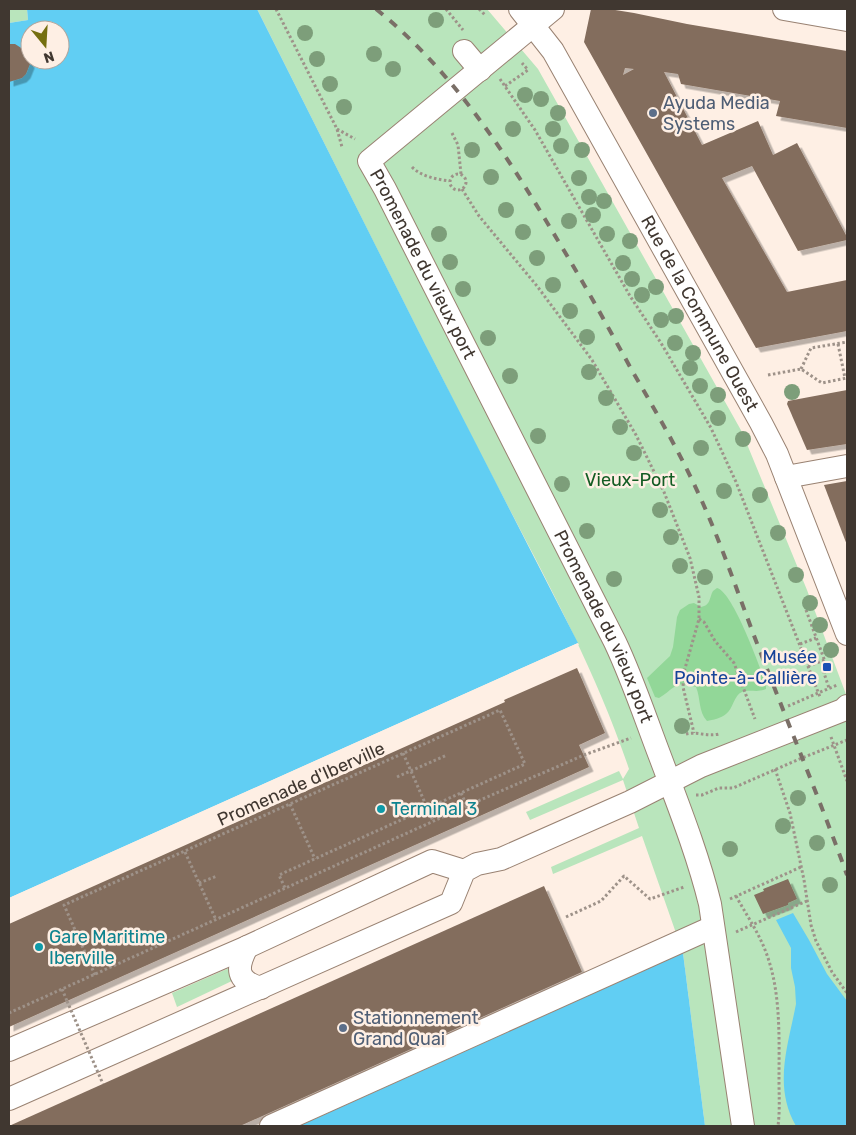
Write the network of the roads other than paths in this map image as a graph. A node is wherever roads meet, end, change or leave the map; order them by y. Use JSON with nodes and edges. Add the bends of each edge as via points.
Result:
{"nodes":[{"id":1,"x":553,"y":9,"type":"edge"},
{"id":2,"x":784,"y":9,"type":"edge"},
{"id":3,"x":527,"y":17,"type":"edge"},
{"id":4,"x":847,"y":20,"type":"edge"},
{"id":5,"x":465,"y":41,"type":"road end"},
{"id":6,"x":489,"y":73,"type":"junction"},
{"id":7,"x":847,"y":466,"type":"edge"},
{"id":8,"x":786,"y":477,"type":"junction"},
{"id":9,"x":847,"y":634,"type":"edge"},
{"id":10,"x":847,"y":706,"type":"edge"},
{"id":11,"x":670,"y":782,"type":"junction"},
{"id":12,"x":464,"y":870,"type":"junction"},
{"id":13,"x":722,"y":930,"type":"junction"},
{"id":14,"x":247,"y":947,"type":"junction"},
{"id":15,"x":261,"y":988,"type":"junction"},
{"id":16,"x":9,"y":1050,"type":"edge"},
{"id":17,"x":9,"y":1099,"type":"edge"},
{"id":18,"x":270,"y":1126,"type":"edge"},
{"id":19,"x":742,"y":1126,"type":"edge"}],
"edges":[{"from":1,"to":3,"type":"street"},
{"from":2,"to":4,"type":"street"},
{"from":3,"to":6,"type":"street"},
{"from":3,"to":8,"type":"street","name":"Rue de la Commune Ouest","via":[[553,51],[748,398]]},
{"from":5,"to":6,"type":"street"},
{"from":6,"to":11,"type":"street","name":"Promenade du vieux port","via":[[369,161],[615,642]]},
{"from":7,"to":8,"type":"street"},
{"from":8,"to":9,"type":"street","name":"Rue de la Commune Ouest"},
{"from":10,"to":11,"type":"street"},
{"from":11,"to":12,"type":"street","via":[[518,852]]},
{"from":11,"to":13,"type":"street","name":"Promenade du vieux port"},
{"from":12,"to":14,"type":"street","via":[[432,861]]},
{"from":12,"to":15,"type":"street","via":[[451,903]]},
{"from":13,"to":18,"type":"street"},
{"from":13,"to":19,"type":"street","name":"Promenade du vieux port"},
{"from":14,"to":15,"type":"street","via":[[241,958],[240,973],[249,985]]},
{"from":14,"to":16,"type":"street"},
{"from":15,"to":17,"type":"street"}]}
